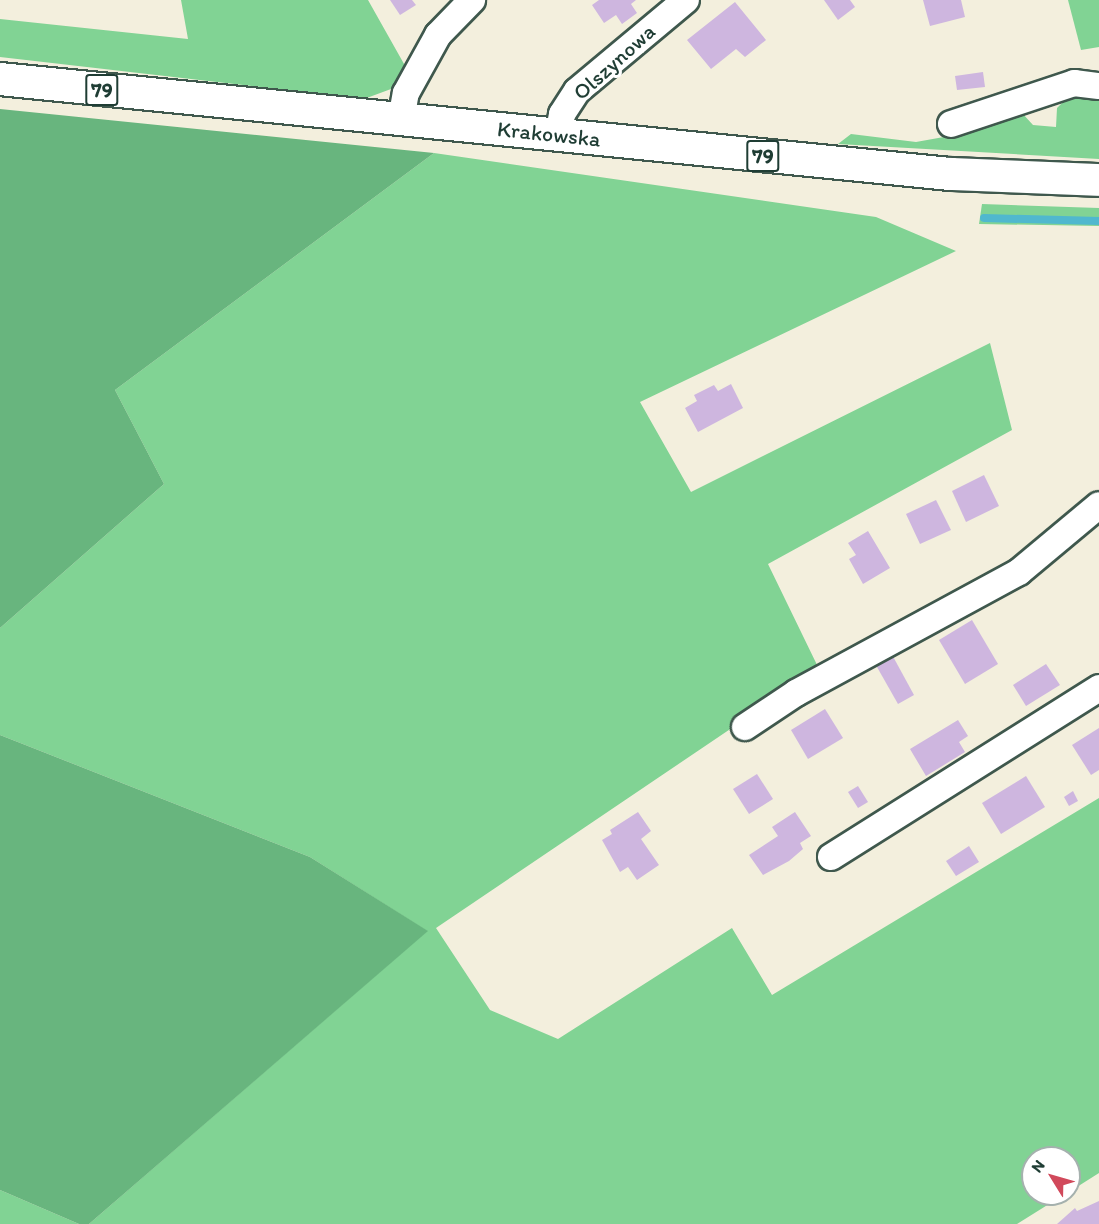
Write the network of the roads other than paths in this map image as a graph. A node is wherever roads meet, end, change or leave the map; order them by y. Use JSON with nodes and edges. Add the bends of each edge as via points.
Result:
{"nodes":[{"id":1,"x":472,"y":0,"type":"edge"},
{"id":2,"x":686,"y":0,"type":"edge"},
{"id":3,"x":0,"y":79,"type":"edge"},
{"id":4,"x":1099,"y":86,"type":"edge"},
{"id":5,"x":401,"y":120,"type":"junction"},
{"id":6,"x":951,"y":124,"type":"dead end"},
{"id":7,"x":558,"y":135,"type":"junction"},
{"id":8,"x":1099,"y":180,"type":"edge"},
{"id":9,"x":1099,"y":505,"type":"edge"},
{"id":10,"x":1099,"y":688,"type":"edge"},
{"id":11,"x":745,"y":727,"type":"dead end"},
{"id":12,"x":831,"y":857,"type":"dead end"}],
"edges":[{"from":1,"to":5,"type":"street","via":[[438,35],[406,93]]},
{"from":2,"to":7,"type":"street","name":"Olszynowa","via":[[577,92],[562,114]]},
{"from":3,"to":5,"type":"main road","name":"Krakowska","number":"79"},
{"from":4,"to":6,"type":"street","via":[[1074,83]]},
{"from":5,"to":7,"type":"main road","name":"Krakowska","number":"79"},
{"from":7,"to":8,"type":"main road","name":"Krakowska","number":"79","via":[[950,174]]},
{"from":9,"to":11,"type":"street","via":[[1019,572],[796,693]]},
{"from":10,"to":12,"type":"street"}]}
